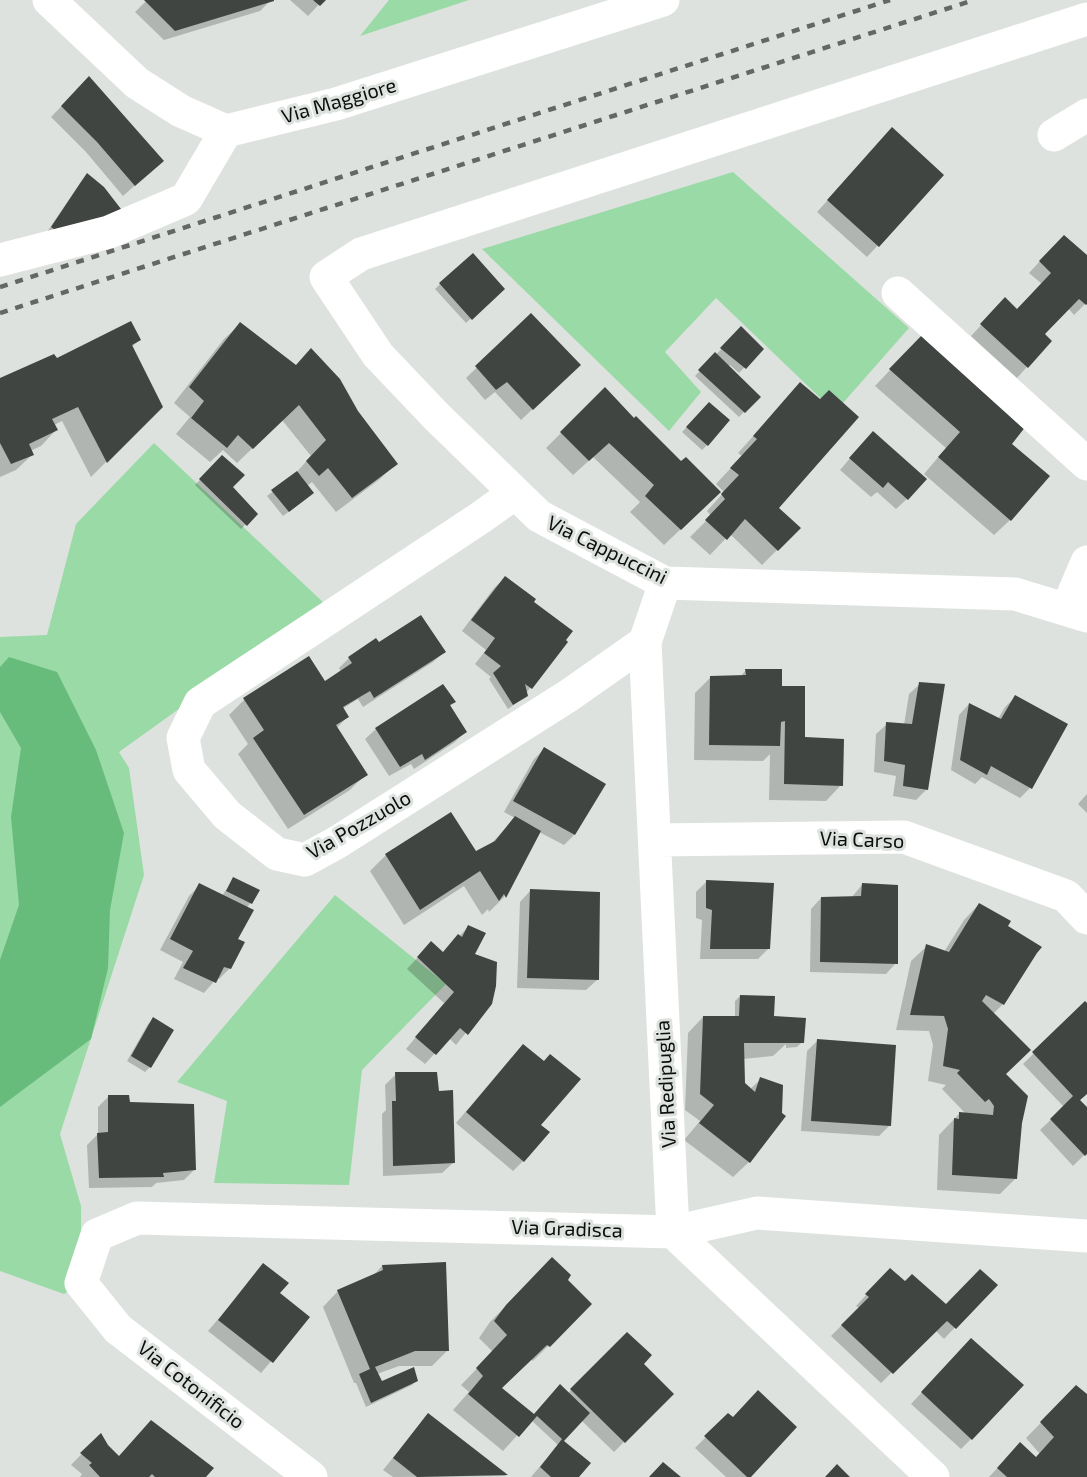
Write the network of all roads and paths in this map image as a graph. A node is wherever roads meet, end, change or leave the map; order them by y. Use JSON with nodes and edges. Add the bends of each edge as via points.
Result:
{"nodes":[{"id":1,"x":49,"y":0,"type":"edge"},
{"id":2,"x":663,"y":0,"type":"edge"},
{"id":3,"x":1087,"y":19,"type":"edge"},
{"id":4,"x":1087,"y":115,"type":"edge"},
{"id":5,"x":226,"y":130,"type":"junction"},
{"id":6,"x":1054,"y":135,"type":"dead end"},
{"id":7,"x":0,"y":260,"type":"edge"},
{"id":8,"x":898,"y":293,"type":"dead end"},
{"id":9,"x":1087,"y":464,"type":"edge"},
{"id":10,"x":515,"y":493,"type":"junction"},
{"id":11,"x":1087,"y":562,"type":"edge"},
{"id":12,"x":665,"y":583,"type":"junction"},
{"id":13,"x":1077,"y":613,"type":"edge"},
{"id":14,"x":645,"y":642,"type":"junction"},
{"id":15,"x":655,"y":840,"type":"junction"},
{"id":16,"x":1087,"y":918,"type":"edge"},
{"id":17,"x":673,"y":1232,"type":"junction"},
{"id":18,"x":1087,"y":1236,"type":"edge"},
{"id":19,"x":81,"y":1282,"type":"joint"},
{"id":20,"x":311,"y":1477,"type":"edge"},
{"id":21,"x":933,"y":1477,"type":"edge"}],
"edges":[{"from":1,"to":5,"type":"street","via":[[137,83],[181,111]]},
{"from":2,"to":5,"type":"street","name":"Via Maggiore","via":[[336,104]]},
{"from":3,"to":10,"type":"street","name":"Via Cappuccini","via":[[361,254],[326,277],[378,355]]},
{"from":4,"to":6,"type":"street"},
{"from":5,"to":7,"type":"street","via":[[186,199],[109,232]]},
{"from":8,"to":9,"type":"street"},
{"from":10,"to":12,"type":"street","name":"Via Cappuccini","via":[[539,516]]},
{"from":10,"to":14,"type":"street","name":"Via Pozzuolo","via":[[200,703],[183,738],[189,770],[227,815],[277,854],[305,860],[558,702]]},
{"from":11,"to":13,"type":"street","name":"Via Cappuccini"},
{"from":12,"to":13,"type":"street","name":"Via Cappuccini","via":[[1015,594]]},
{"from":12,"to":14,"type":"street","name":"Via Redipuglia"},
{"from":14,"to":15,"type":"street","name":"Via Redipuglia"},
{"from":15,"to":16,"type":"street","name":"Via Carso","via":[[904,837],[1066,896]]},
{"from":15,"to":17,"type":"street","name":"Via Redipuglia"},
{"from":17,"to":18,"type":"street","name":"Via Gradisca","via":[[757,1213]]},
{"from":17,"to":19,"type":"street","name":"Via Gradisca","via":[[137,1218],[97,1235]]},
{"from":17,"to":21,"type":"street"},
{"from":19,"to":20,"type":"street","name":"Via Cotonificio","via":[[118,1329]]}]}
